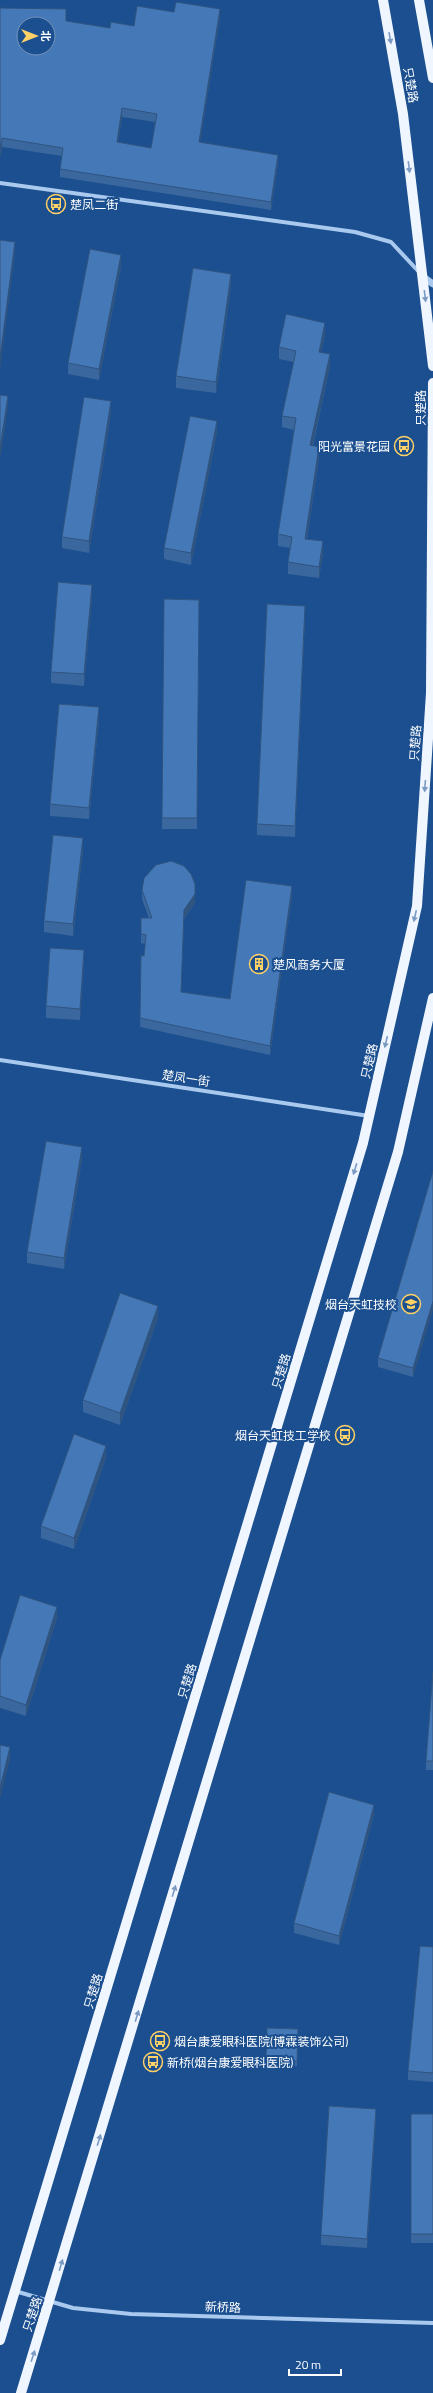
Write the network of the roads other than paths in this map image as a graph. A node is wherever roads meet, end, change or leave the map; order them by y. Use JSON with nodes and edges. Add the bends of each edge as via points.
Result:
{"nodes":[{"id":1,"x":383,"y":0,"type":"edge"},
{"id":2,"x":419,"y":0,"type":"edge"},
{"id":3,"x":433,"y":78,"type":"edge"},
{"id":4,"x":0,"y":183,"type":"edge"},
{"id":5,"x":422,"y":276,"type":"junction"},
{"id":6,"x":433,"y":284,"type":"edge"},
{"id":7,"x":433,"y":366,"type":"edge"},
{"id":8,"x":433,"y":383,"type":"edge"},
{"id":9,"x":433,"y":998,"type":"edge"},
{"id":10,"x":0,"y":1060,"type":"edge"},
{"id":11,"x":370,"y":1116,"type":"junction"},
{"id":12,"x":15,"y":2291,"type":"junction"},
{"id":13,"x":50,"y":2302,"type":"junction"},
{"id":14,"x":433,"y":2323,"type":"edge"},
{"id":15,"x":0,"y":2340,"type":"edge"},
{"id":16,"x":21,"y":2393,"type":"edge"}],
"edges":[{"from":1,"to":5,"type":"main road","name":"只楚路","one_way":true,"via":[[403,114]]},
{"from":2,"to":3,"type":"main road","name":"只楚路"},
{"from":4,"to":5,"type":"street","via":[[355,232],[391,242]]},
{"from":5,"to":6,"type":"street"},
{"from":5,"to":7,"type":"main road","name":"只楚路","one_way":true},
{"from":8,"to":11,"type":"main road","name":"只楚路","one_way":true,"via":[[431,693],[417,906]]},
{"from":13,"to":9,"type":"main road","name":"只楚路","one_way":true,"via":[[398,1152]]},
{"from":10,"to":11,"type":"street","name":"楚凤一街"},
{"from":11,"to":12,"type":"main road","name":"只楚路","one_way":true},
{"from":12,"to":13,"type":"street","name":"新桥路"},
{"from":12,"to":15,"type":"main road","name":"只楚路"},
{"from":13,"to":14,"type":"street","name":"新桥路","via":[[73,2308],[131,2314]]},
{"from":16,"to":13,"type":"main road","name":"只楚路","one_way":true}]}
